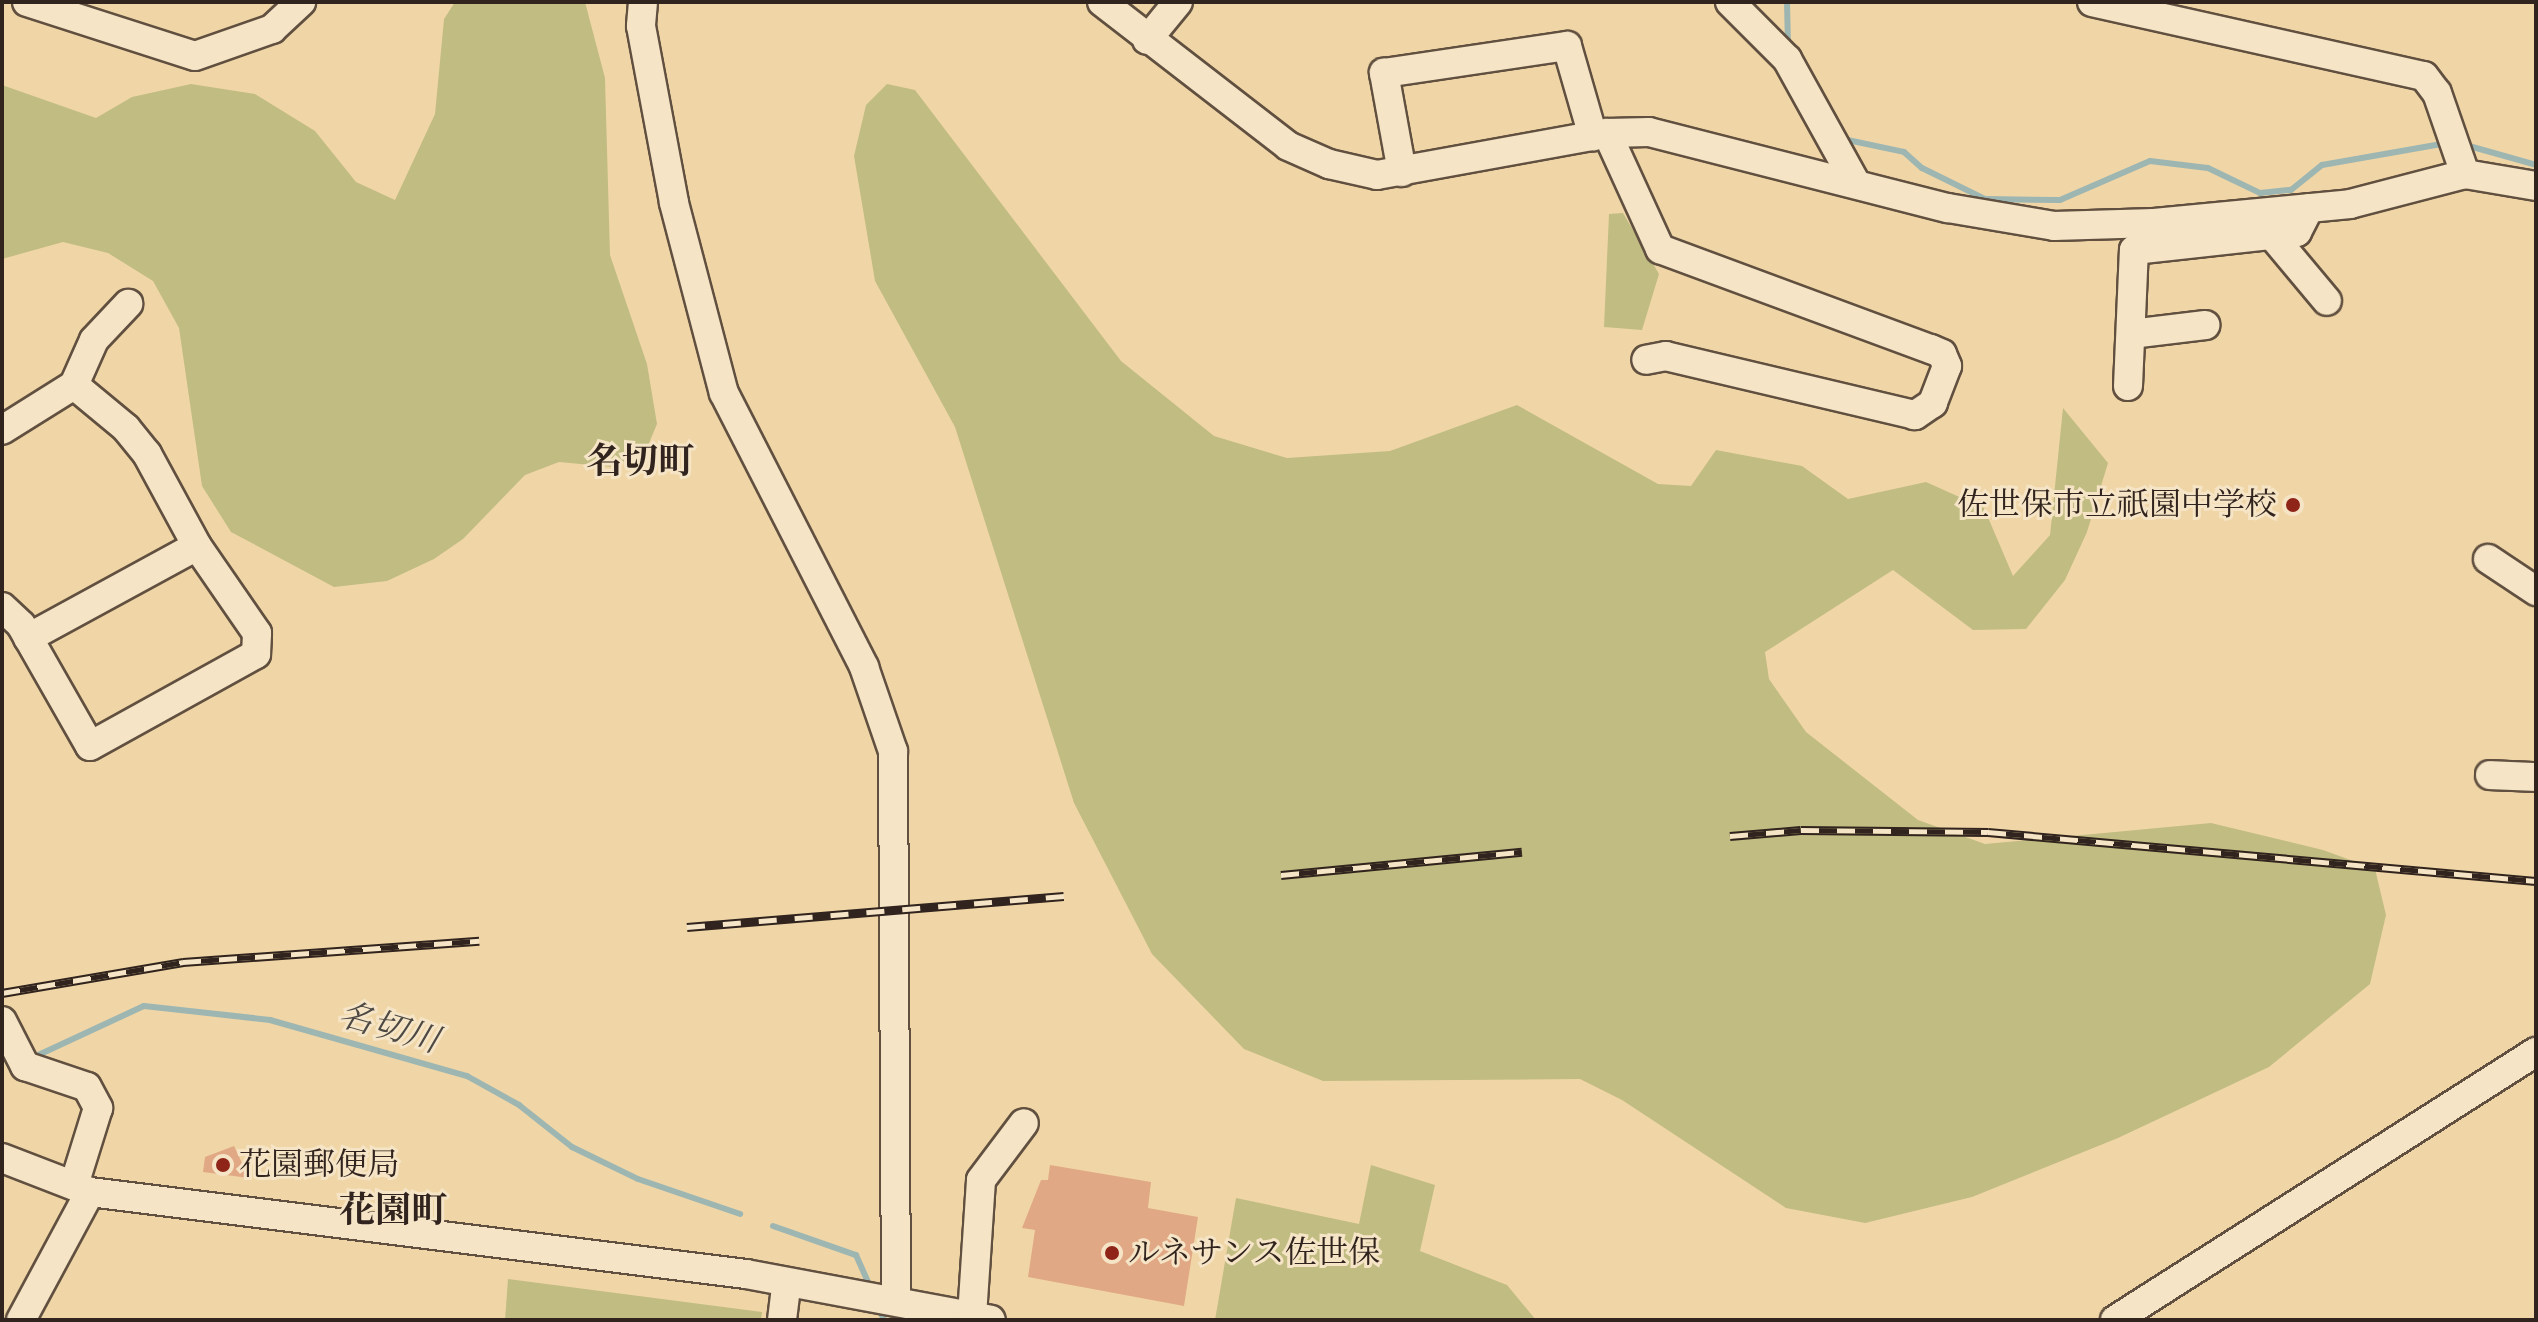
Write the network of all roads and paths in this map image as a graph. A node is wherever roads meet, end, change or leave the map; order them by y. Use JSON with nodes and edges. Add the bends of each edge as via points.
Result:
{"nodes":[{"id":1,"x":27,"y":2,"type":"edge"},
{"id":2,"x":301,"y":2,"type":"edge"},
{"id":3,"x":643,"y":2,"type":"edge"},
{"id":4,"x":1102,"y":2,"type":"edge"},
{"id":5,"x":1178,"y":2,"type":"edge"},
{"id":6,"x":1730,"y":2,"type":"edge"},
{"id":7,"x":2092,"y":2,"type":"edge"},
{"id":8,"x":1147,"y":40,"type":"junction"},
{"id":9,"x":1600,"y":134,"type":"junction"},
{"id":10,"x":1402,"y":172,"type":"junction"},
{"id":11,"x":2465,"y":174,"type":"junction"},
{"id":12,"x":1854,"y":180,"type":"junction"},
{"id":13,"x":2536,"y":186,"type":"edge"},
{"id":14,"x":2309,"y":208,"type":"junction"},
{"id":15,"x":2271,"y":234,"type":"junction"},
{"id":16,"x":2327,"y":301,"type":"dead end"},
{"id":17,"x":128,"y":304,"type":"dead end"},
{"id":18,"x":2205,"y":325,"type":"dead end"},
{"id":19,"x":2131,"y":334,"type":"junction"},
{"id":20,"x":1646,"y":360,"type":"dead end"},
{"id":21,"x":74,"y":385,"type":"junction"},
{"id":22,"x":2128,"y":386,"type":"dead end"},
{"id":23,"x":2,"y":430,"type":"edge"},
{"id":24,"x":197,"y":546,"type":"junction"},
{"id":25,"x":2488,"y":559,"type":"dead end"},
{"id":26,"x":2536,"y":591,"type":"edge"},
{"id":27,"x":2,"y":607,"type":"edge"},
{"id":28,"x":28,"y":638,"type":"junction"},
{"id":29,"x":2490,"y":775,"type":"dead end"},
{"id":30,"x":2536,"y":777,"type":"edge"},
{"id":31,"x":13,"y":1043,"type":"edge"},
{"id":32,"x":2536,"y":1052,"type":"edge"},
{"id":33,"x":1024,"y":1123,"type":"dead end"},
{"id":34,"x":2,"y":1158,"type":"edge"},
{"id":35,"x":82,"y":1189,"type":"junction"},
{"id":36,"x":787,"y":1282,"type":"junction"},
{"id":37,"x":893,"y":1301,"type":"junction"},
{"id":38,"x":982,"y":1318,"type":"edge"},
{"id":39,"x":21,"y":1320,"type":"edge"},
{"id":40,"x":782,"y":1320,"type":"edge"},
{"id":41,"x":2115,"y":1320,"type":"edge"}],
"edges":[{"from":1,"to":2,"type":"street","via":[[195,56],[272,29]]},
{"from":3,"to":37,"type":"street","via":[[641,26],[674,203],[724,393],[864,667],[893,751]]},
{"from":4,"to":8,"type":"street"},
{"from":5,"to":8,"type":"street"},
{"from":6,"to":12,"type":"street","via":[[1787,59]]},
{"from":7,"to":11,"type":"street","via":[[2424,76],[2437,93]]},
{"from":8,"to":10,"type":"street","via":[[1288,146],[1329,164],[1377,175]]},
{"from":9,"to":10,"type":"street"},
{"from":9,"to":10,"type":"street","via":[[1567,46],[1384,73]]},
{"from":9,"to":12,"type":"street","via":[[1649,132]]},
{"from":9,"to":20,"type":"street","via":[[1660,249],[1931,349],[1942,354],[1947,366],[1933,403],[1915,415],[1666,356]]},
{"from":11,"to":13,"type":"street"},
{"from":11,"to":14,"type":"street","via":[[2350,204]]},
{"from":12,"to":14,"type":"street","via":[[1948,208],[2054,226]]},
{"from":14,"to":15,"type":"street","via":[[2297,232]]},
{"from":15,"to":16,"type":"street"},
{"from":15,"to":19,"type":"street","via":[[2134,250]]},
{"from":17,"to":21,"type":"street","via":[[94,340]]},
{"from":18,"to":19,"type":"street"},
{"from":19,"to":22,"type":"street"},
{"from":21,"to":23,"type":"street"},
{"from":21,"to":24,"type":"street","via":[[126,428],[147,454]]},
{"from":24,"to":28,"type":"street"},
{"from":24,"to":28,"type":"street","via":[[257,633],[256,654],[90,746]]},
{"from":25,"to":26,"type":"street"},
{"from":27,"to":28,"type":"street"},
{"from":29,"to":30,"type":"street"},
{"from":31,"to":35,"type":"street","via":[[87,1087],[98,1108]]},
{"from":32,"to":41,"type":"street"},
{"from":33,"to":38,"type":"street","via":[[981,1180]]},
{"from":34,"to":35,"type":"street"},
{"from":35,"to":36,"type":"street"},
{"from":35,"to":39,"type":"street"},
{"from":36,"to":37,"type":"street"},
{"from":36,"to":40,"type":"street"},
{"from":37,"to":38,"type":"street"}]}
